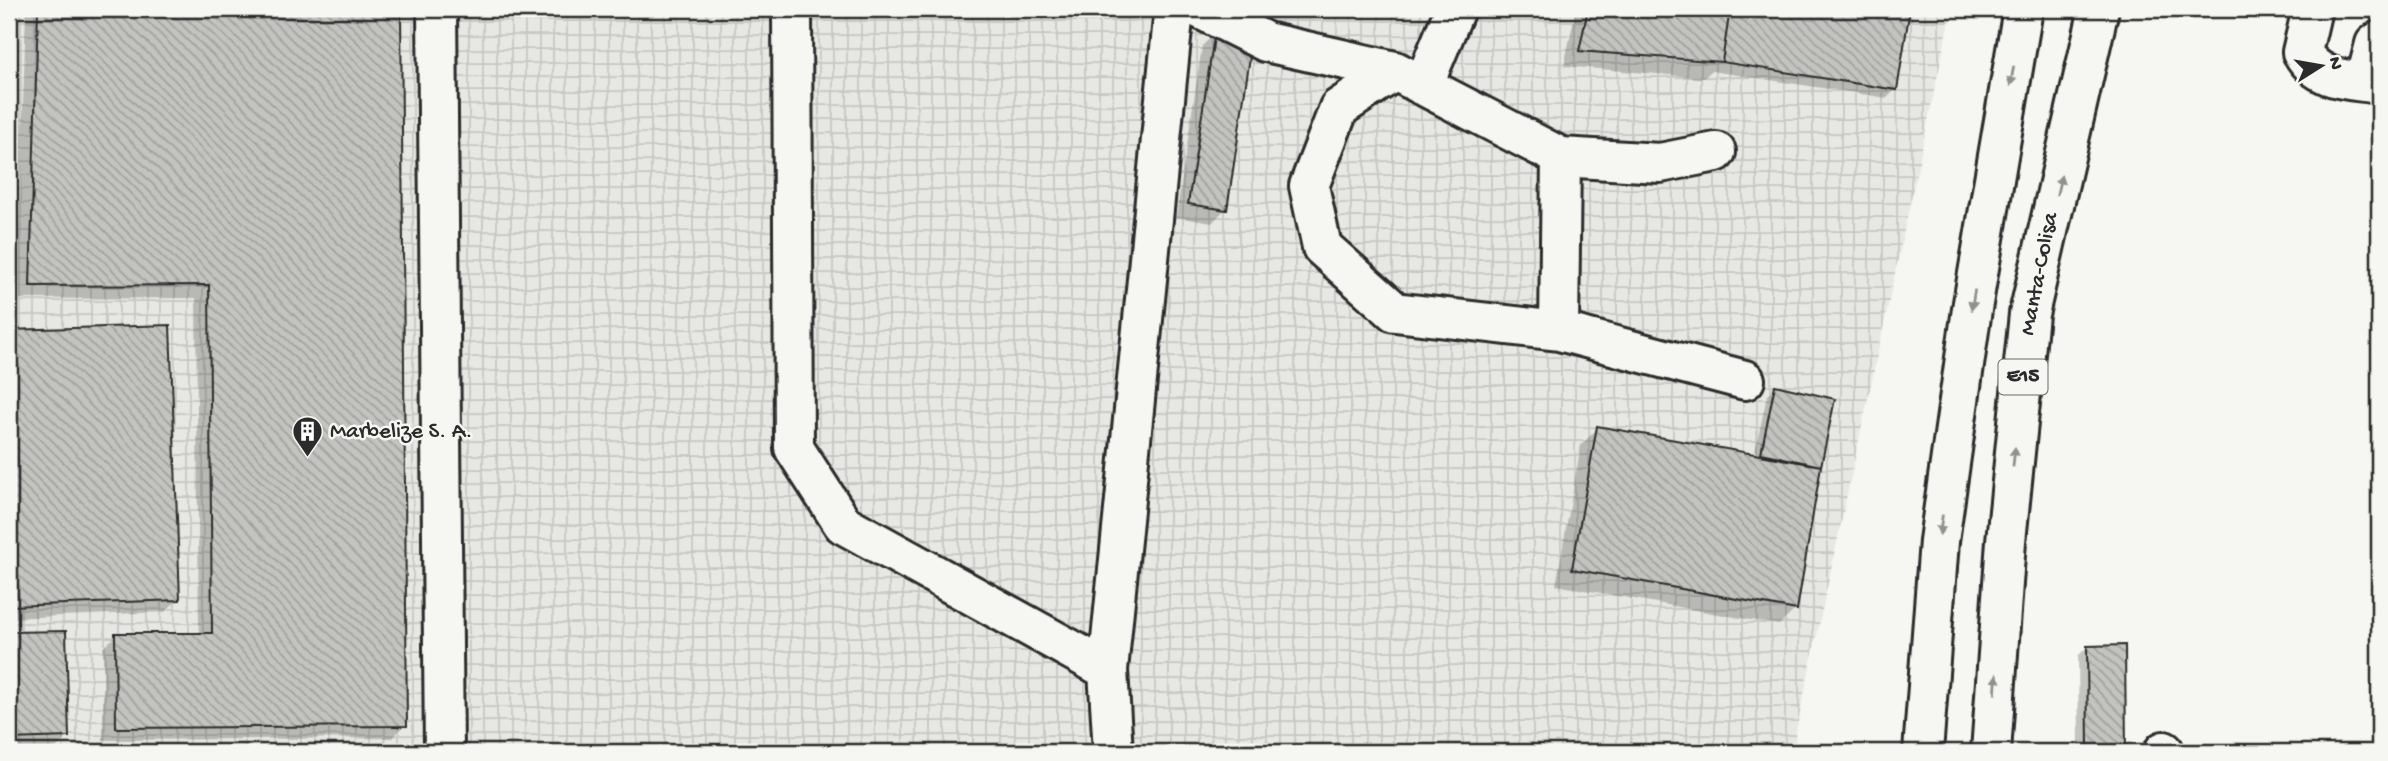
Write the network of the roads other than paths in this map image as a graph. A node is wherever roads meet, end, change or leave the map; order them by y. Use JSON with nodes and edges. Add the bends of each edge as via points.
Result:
{"nodes":[{"id":1,"x":437,"y":9,"type":"edge"},
{"id":2,"x":792,"y":9,"type":"edge"},
{"id":3,"x":1174,"y":9,"type":"edge"},
{"id":4,"x":1200,"y":9,"type":"edge"},
{"id":5,"x":1455,"y":9,"type":"edge"},
{"id":6,"x":2023,"y":9,"type":"edge"},
{"id":7,"x":2099,"y":9,"type":"edge"},
{"id":8,"x":2312,"y":9,"type":"edge"},
{"id":9,"x":2378,"y":38,"type":"edge"},
{"id":10,"x":1409,"y":79,"type":"junction"},
{"id":11,"x":2379,"y":83,"type":"edge"},
{"id":12,"x":1716,"y":152,"type":"dead end"},
{"id":13,"x":1561,"y":157,"type":"junction"},
{"id":14,"x":1559,"y":331,"type":"junction"},
{"id":15,"x":1745,"y":380,"type":"dead end"},
{"id":16,"x":1108,"y":670,"type":"junction"},
{"id":17,"x":444,"y":752,"type":"edge"},
{"id":18,"x":1113,"y":752,"type":"edge"},
{"id":19,"x":1923,"y":752,"type":"edge"},
{"id":20,"x":1991,"y":752,"type":"edge"}],
"edges":[{"from":1,"to":17,"type":"main road"},
{"from":2,"to":16,"type":"main road","via":[[794,448],[843,524]]},
{"from":3,"to":16,"type":"main road"},
{"from":4,"to":10,"type":"main road","via":[[1266,42]]},
{"from":5,"to":10,"type":"main road"},
{"from":6,"to":19,"type":"main road","number":"E15","one_way":true,"via":[[1972,309],[1939,541]]},
{"from":20,"to":7,"type":"main road","name":"Manta-Colisa","number":"E15","one_way":true,"via":[[2029,313]]},
{"from":8,"to":11,"type":"main road","via":[[2302,52],[2309,64],[2321,74]]},
{"from":9,"to":11,"type":"main road","via":[[2370,67]]},
{"from":10,"to":13,"type":"main road"},
{"from":10,"to":14,"type":"main road","via":[[1339,108],[1309,186],[1322,247],[1395,312]]},
{"from":12,"to":13,"type":"main road","via":[[1660,163]]},
{"from":13,"to":14,"type":"main road"},
{"from":14,"to":15,"type":"main road"},
{"from":16,"to":18,"type":"main road"}]}
